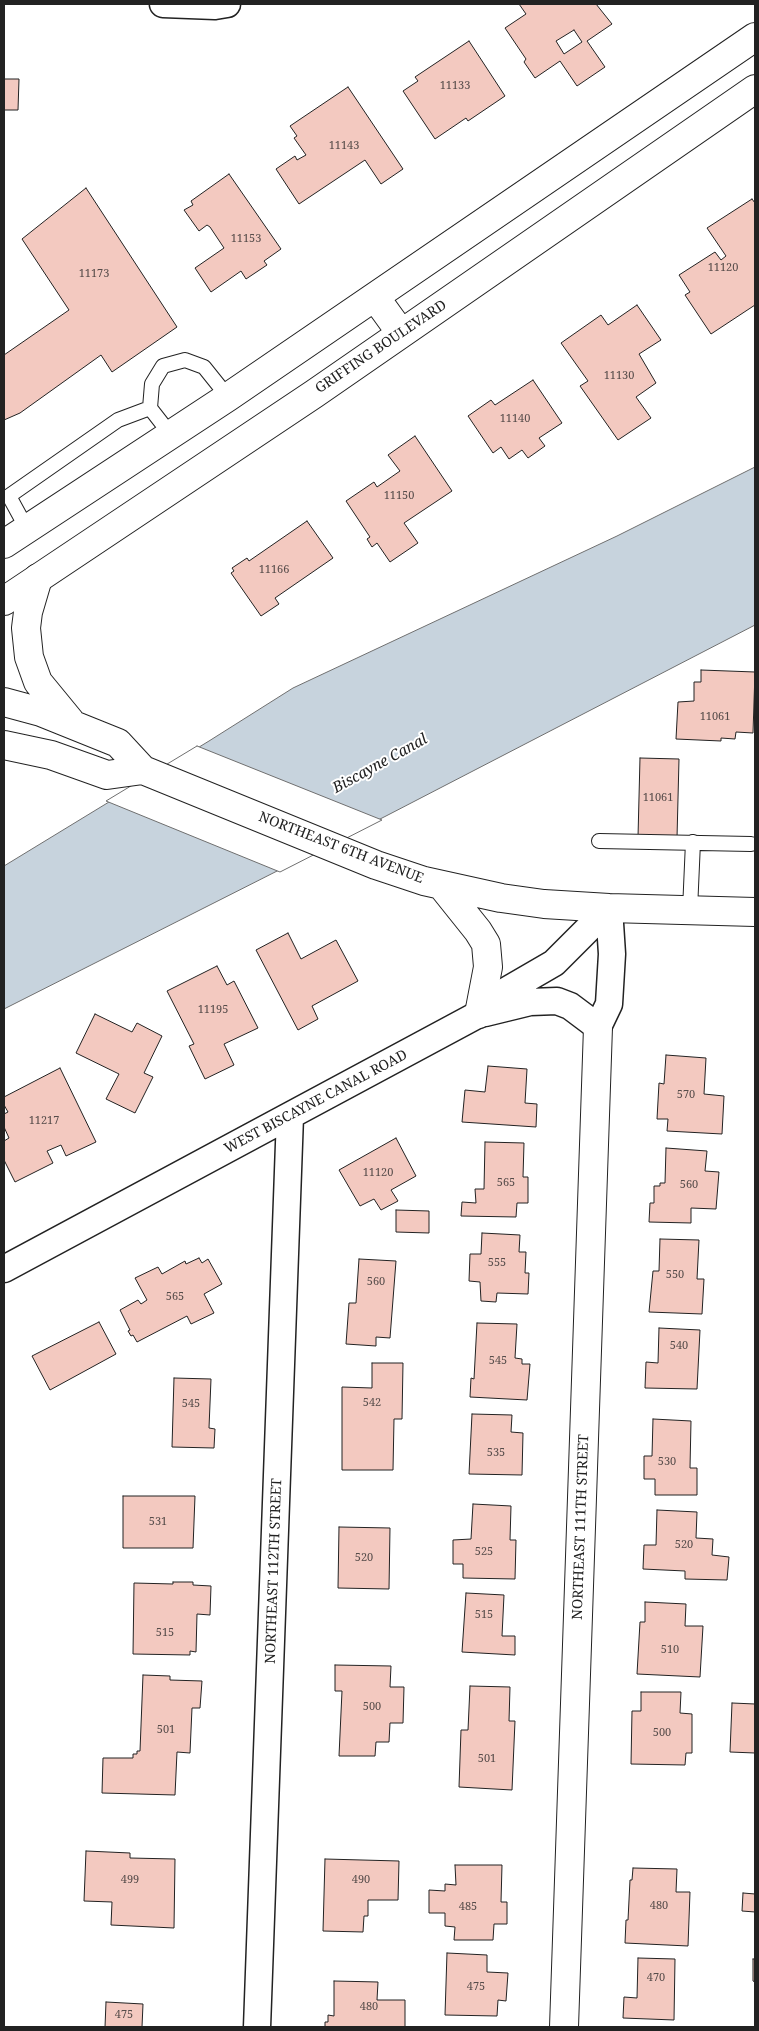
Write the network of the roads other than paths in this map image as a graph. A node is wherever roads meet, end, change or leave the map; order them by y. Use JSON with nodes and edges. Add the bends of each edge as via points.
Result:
{"nodes":[{"id":1,"x":163,"y":4,"type":"edge"},
{"id":2,"x":227,"y":4,"type":"edge"},
{"id":3,"x":755,"y":37,"type":"edge"},
{"id":4,"x":755,"y":89,"type":"edge"},
{"id":5,"x":375,"y":297,"type":"junction"},
{"id":6,"x":401,"y":334,"type":"junction"},
{"id":7,"x":228,"y":396,"type":"junction"},
{"id":8,"x":150,"y":408,"type":"junction"},
{"id":9,"x":171,"y":435,"type":"junction"},
{"id":10,"x":27,"y":529,"type":"junction"},
{"id":11,"x":4,"y":544,"type":"edge"},
{"id":12,"x":38,"y":578,"type":"junction"},
{"id":13,"x":4,"y":602,"type":"edge"},
{"id":14,"x":4,"y":702,"type":"edge"},
{"id":15,"x":73,"y":724,"type":"junction"},
{"id":16,"x":4,"y":745,"type":"edge"},
{"id":17,"x":143,"y":770,"type":"junction"},
{"id":18,"x":599,"y":841,"type":"dead end"},
{"id":19,"x":693,"y":842,"type":"junction"},
{"id":20,"x":751,"y":844,"type":"dead end"},
{"id":21,"x":442,"y":886,"type":"junction"},
{"id":22,"x":609,"y":908,"type":"junction"},
{"id":23,"x":690,"y":910,"type":"junction"},
{"id":24,"x":755,"y":912,"type":"edge"},
{"id":25,"x":479,"y":1014,"type":"junction"},
{"id":26,"x":598,"y":1027,"type":"junction"},
{"id":27,"x":290,"y":1116,"type":"junction"},
{"id":28,"x":4,"y":1269,"type":"edge"},
{"id":29,"x":257,"y":2027,"type":"edge"},
{"id":30,"x":564,"y":2027,"type":"edge"}],
"edges":[{"from":1,"to":2,"type":"street"},
{"from":3,"to":5,"type":"street"},
{"from":4,"to":6,"type":"street","name":"GRIFFING BOULEVARD"},
{"from":5,"to":6,"type":"street"},
{"from":5,"to":7,"type":"street"},
{"from":6,"to":12,"type":"street","name":"GRIFFING BOULEVARD"},
{"from":7,"to":8,"type":"lane","via":[[204,367],[185,360],[163,366],[152,384]]},
{"from":7,"to":9,"type":"street"},
{"from":8,"to":9,"type":"lane"},
{"from":8,"to":10,"type":"lane","via":[[118,420],[9,496]]},
{"from":9,"to":10,"type":"street"},
{"from":10,"to":11,"type":"street"},
{"from":12,"to":13,"type":"street","name":"GRIFFING BOULEVARD"},
{"from":12,"to":15,"type":"street","via":[[26,628],[29,657],[42,688]]},
{"from":14,"to":15,"type":"street","name":"NORTHEAST 6TH AVENUE"},
{"from":15,"to":17,"type":"street","name":"NORTHEAST 6TH AVENUE","via":[[118,743]]},
{"from":16,"to":17,"type":"street","name":"NORTHEAST 6TH AVENUE","via":[[51,755],[107,775]]},
{"from":17,"to":21,"type":"street","name":"NORTHEAST 6TH AVENUE","via":[[404,875]]},
{"from":18,"to":19,"type":"lane"},
{"from":19,"to":20,"type":"lane"},
{"from":19,"to":23,"type":"lane"},
{"from":21,"to":22,"type":"street","name":"NORTHEAST 6TH AVENUE","via":[[522,902]]},
{"from":21,"to":25,"type":"street","via":[[486,944],[488,967]]},
{"from":22,"to":23,"type":"street","name":"NORTHEAST 6TH AVENUE"},
{"from":22,"to":25,"type":"street","name":"WEST BISCAYNE CANAL ROAD","via":[[554,963],[504,992]]},
{"from":22,"to":26,"type":"street","via":[[612,954],[609,1004]]},
{"from":23,"to":24,"type":"street","name":"NORTHEAST 6TH AVENUE"},
{"from":25,"to":26,"type":"street","via":[[530,1002],[557,1001],[570,1006]]},
{"from":25,"to":27,"type":"street","name":"WEST BISCAYNE CANAL ROAD"},
{"from":26,"to":30,"type":"street","name":"NORTHEAST 111TH STREET"},
{"from":27,"to":28,"type":"street","name":"WEST BISCAYNE CANAL ROAD"},
{"from":27,"to":29,"type":"street","name":"NORTHEAST 112TH STREET"}]}
